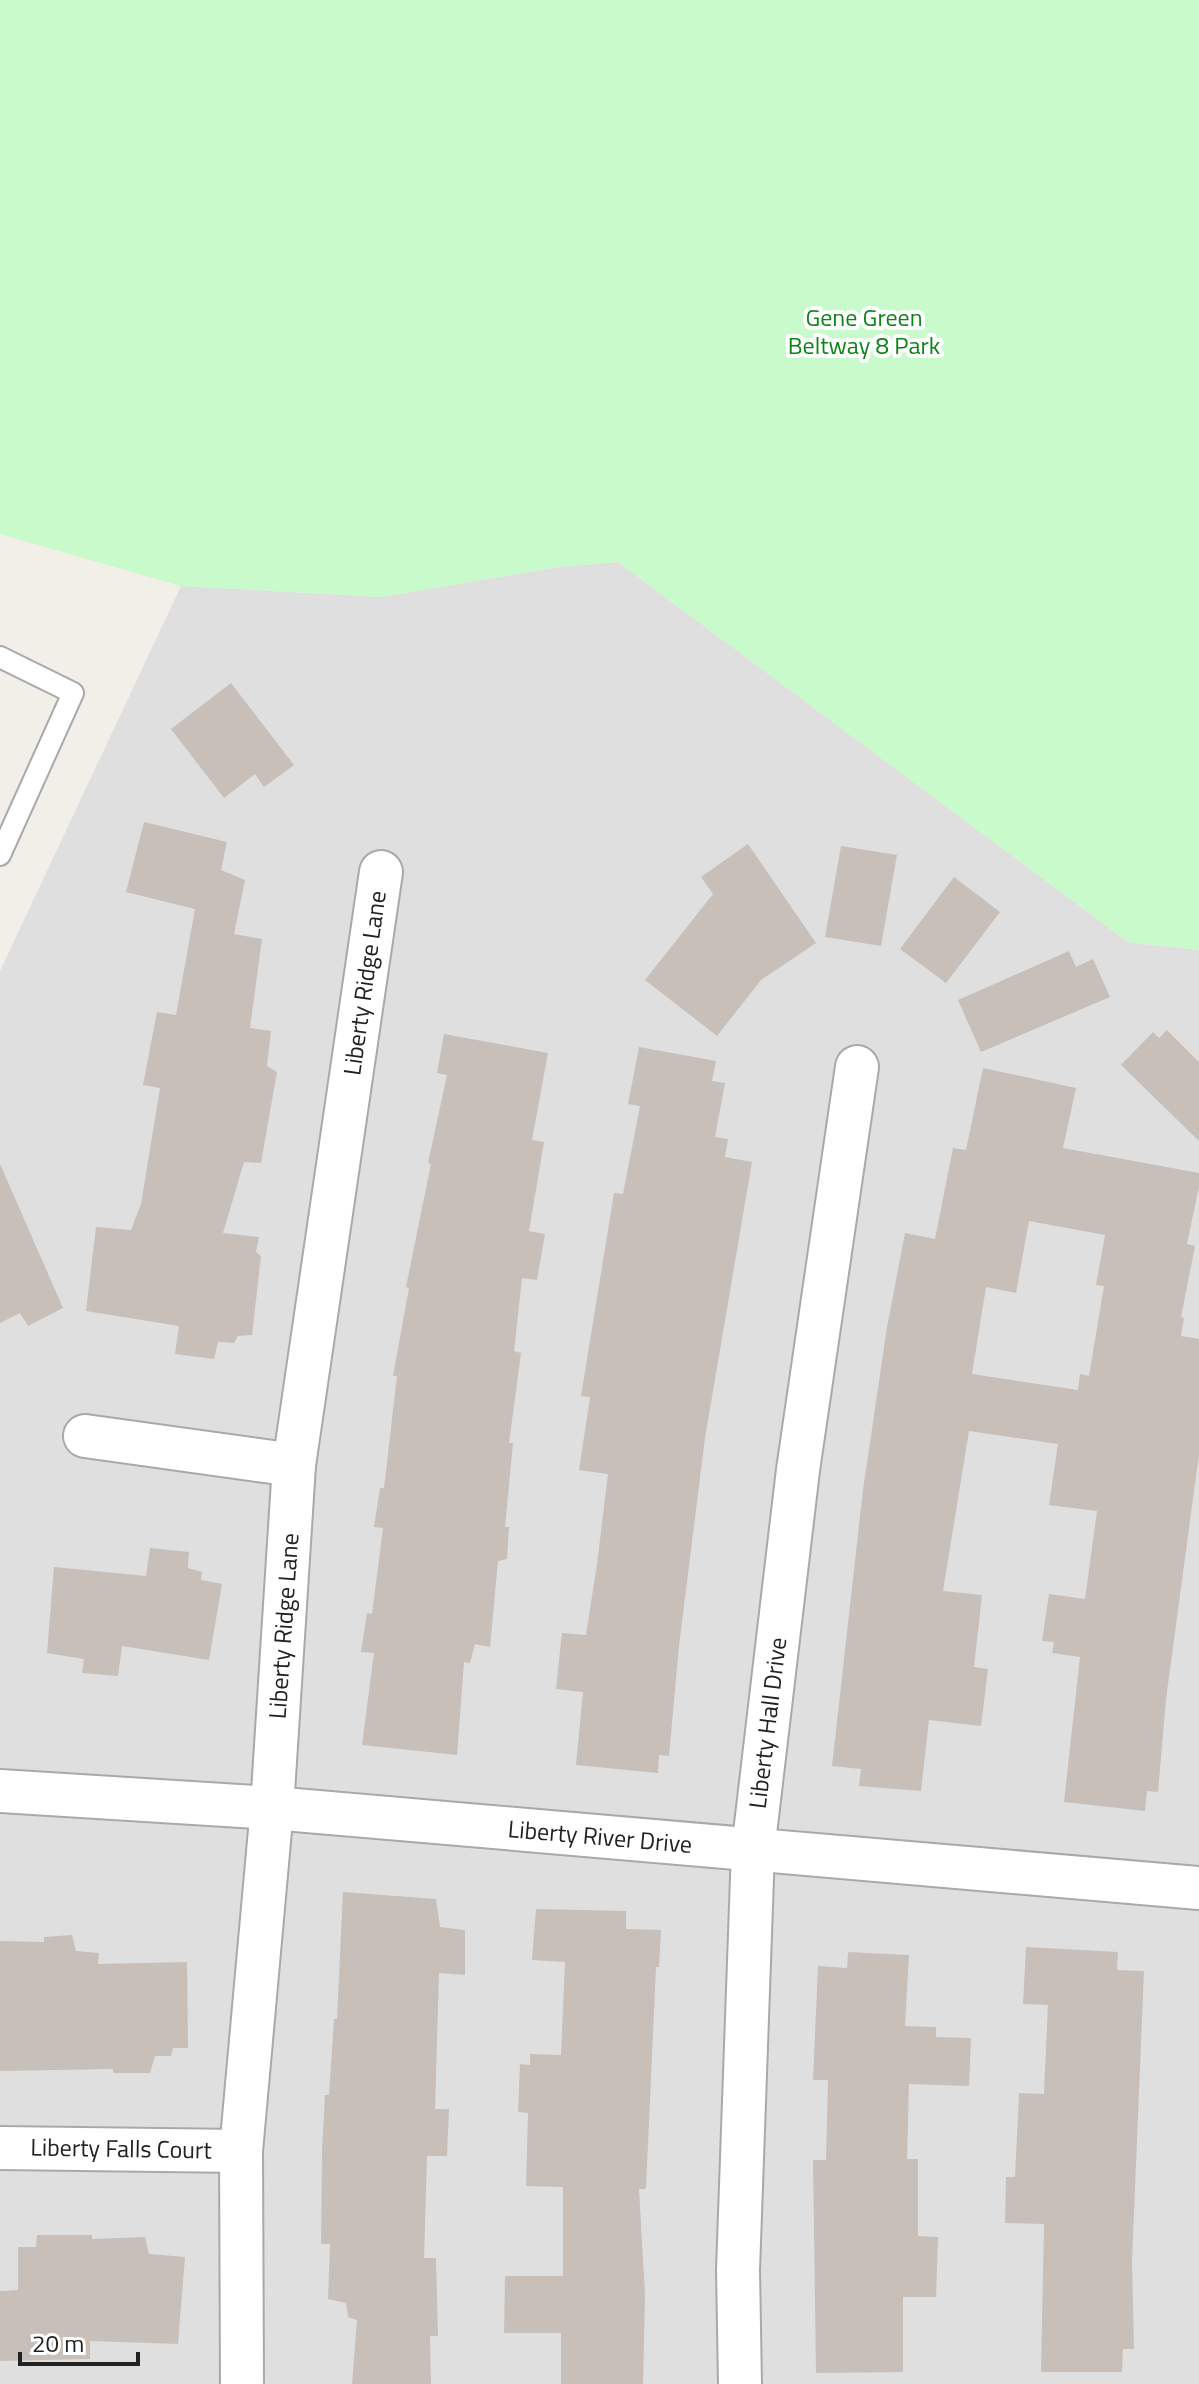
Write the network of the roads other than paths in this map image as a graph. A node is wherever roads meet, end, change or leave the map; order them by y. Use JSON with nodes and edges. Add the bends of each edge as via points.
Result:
{"nodes":[{"id":1,"x":0,"y":657,"type":"edge"},
{"id":2,"x":0,"y":855,"type":"edge"},
{"id":3,"x":381,"y":872,"type":"dead end"},
{"id":4,"x":857,"y":1067,"type":"dead end"},
{"id":5,"x":85,"y":1436,"type":"dead end"},
{"id":6,"x":294,"y":1465,"type":"junction"},
{"id":7,"x":0,"y":1791,"type":"edge"},
{"id":8,"x":272,"y":1808,"type":"junction"},
{"id":9,"x":753,"y":1850,"type":"junction"},
{"id":10,"x":1199,"y":1888,"type":"edge"},
{"id":11,"x":0,"y":2148,"type":"edge"},
{"id":12,"x":241,"y":2151,"type":"junction"},
{"id":13,"x":242,"y":2384,"type":"edge"},
{"id":14,"x":740,"y":2384,"type":"edge"}],
"edges":[{"from":1,"to":2,"type":"lane","via":[[73,693]]},
{"from":3,"to":6,"type":"street","name":"Liberty Ridge Lane"},
{"from":4,"to":9,"type":"street","name":"Liberty Hall Drive","via":[[798,1470]]},
{"from":5,"to":6,"type":"street"},
{"from":6,"to":8,"type":"street","name":"Liberty Ridge Lane"},
{"from":7,"to":8,"type":"street","name":"Liberty River Drive"},
{"from":8,"to":9,"type":"street","name":"Liberty River Drive"},
{"from":8,"to":12,"type":"street","name":"Liberty Ridge Lane"},
{"from":9,"to":10,"type":"street","name":"Liberty River Drive"},
{"from":9,"to":14,"type":"street","name":"Liberty Hall Drive","via":[[738,2270]]},
{"from":11,"to":12,"type":"street","name":"Liberty Falls Court"},
{"from":12,"to":13,"type":"street","name":"Liberty Ridge Lane"}]}
